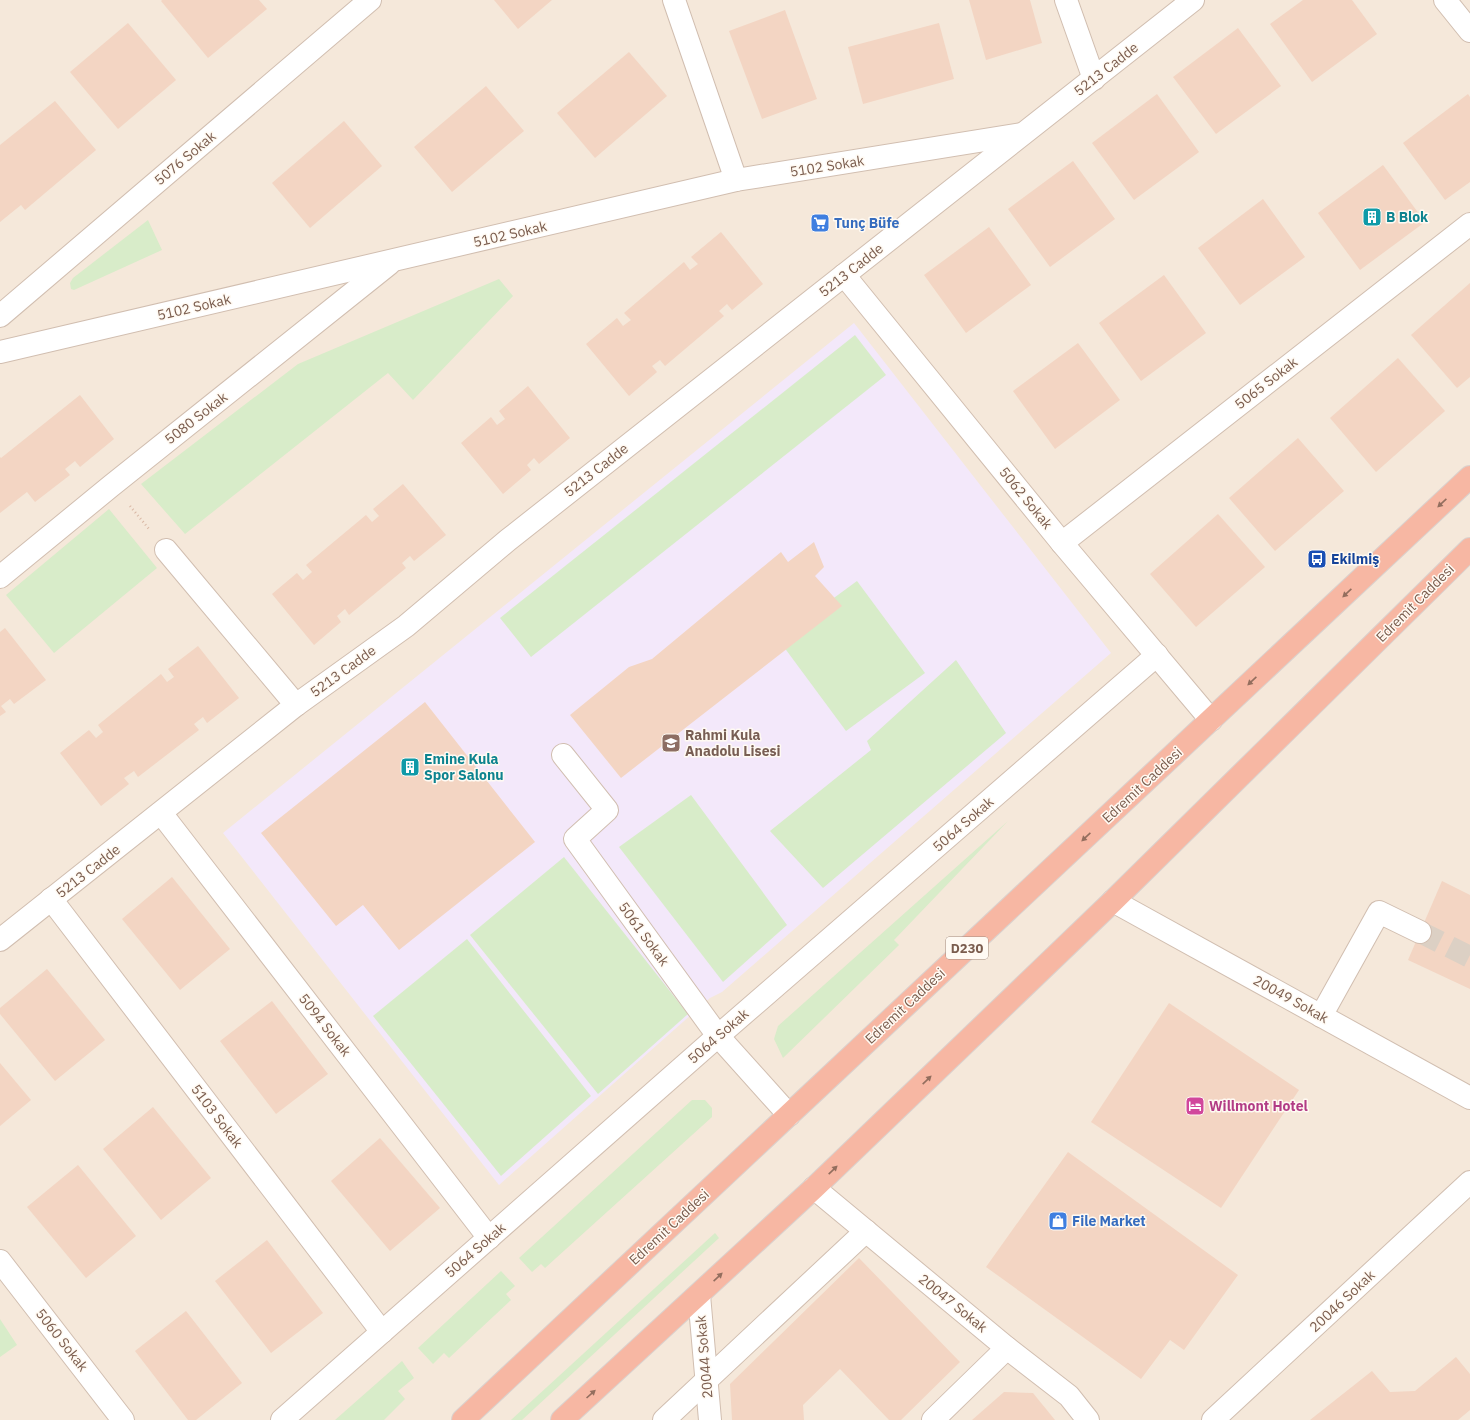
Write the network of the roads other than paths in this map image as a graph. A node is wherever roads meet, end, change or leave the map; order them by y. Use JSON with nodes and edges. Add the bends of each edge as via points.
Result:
{"nodes":[{"id":1,"x":370,"y":0,"type":"edge"},
{"id":2,"x":674,"y":0,"type":"edge"},
{"id":3,"x":1066,"y":0,"type":"edge"},
{"id":4,"x":1193,"y":0,"type":"edge"},
{"id":5,"x":1445,"y":0,"type":"edge"},
{"id":6,"x":1470,"y":31,"type":"edge"},
{"id":7,"x":1094,"y":79,"type":"junction"},
{"id":8,"x":1023,"y":134,"type":"junction"},
{"id":9,"x":736,"y":180,"type":"junction"},
{"id":10,"x":1470,"y":224,"type":"edge"},
{"id":11,"x":393,"y":261,"type":"junction"},
{"id":12,"x":844,"y":275,"type":"junction"},
{"id":13,"x":0,"y":316,"type":"edge"},
{"id":14,"x":0,"y":352,"type":"edge"},
{"id":15,"x":1470,"y":477,"type":"edge"},
{"id":16,"x":1062,"y":543,"type":"junction"},
{"id":17,"x":1470,"y":549,"type":"edge"},
{"id":18,"x":166,"y":550,"type":"road end"},
{"id":19,"x":0,"y":577,"type":"edge"},
{"id":20,"x":1157,"y":655,"type":"junction"},
{"id":21,"x":296,"y":705,"type":"junction"},
{"id":22,"x":1211,"y":720,"type":"junction"},
{"id":23,"x":563,"y":755,"type":"dead end"},
{"id":24,"x":161,"y":813,"type":"junction"},
{"id":25,"x":51,"y":900,"type":"junction"},
{"id":26,"x":1113,"y":900,"type":"junction"},
{"id":27,"x":1420,"y":932,"type":"tunnel mouth"},
{"id":28,"x":0,"y":940,"type":"edge"},
{"id":29,"x":1321,"y":1016,"type":"junction"},
{"id":30,"x":718,"y":1036,"type":"junction"},
{"id":31,"x":1470,"y":1098,"type":"edge"},
{"id":32,"x":789,"y":1115,"type":"junction"},
{"id":33,"x":1470,"y":1182,"type":"edge"},
{"id":34,"x":814,"y":1188,"type":"junction"},
{"id":35,"x":866,"y":1231,"type":"junction"},
{"id":36,"x":489,"y":1238,"type":"junction"},
{"id":37,"x":0,"y":1261,"type":"edge"},
{"id":38,"x":699,"y":1295,"type":"junction"},
{"id":39,"x":382,"y":1332,"type":"junction"},
{"id":40,"x":1007,"y":1348,"type":"junction"},
{"id":41,"x":707,"y":1380,"type":"junction"},
{"id":42,"x":123,"y":1420,"type":"edge"},
{"id":43,"x":282,"y":1420,"type":"edge"},
{"id":44,"x":463,"y":1420,"type":"edge"},
{"id":45,"x":562,"y":1420,"type":"edge"},
{"id":46,"x":664,"y":1420,"type":"edge"},
{"id":47,"x":710,"y":1420,"type":"edge"},
{"id":48,"x":933,"y":1420,"type":"edge"},
{"id":49,"x":1088,"y":1420,"type":"edge"},
{"id":50,"x":1213,"y":1420,"type":"edge"}],
"edges":[{"from":1,"to":13,"type":"street","name":"5076 Sokak"},
{"from":2,"to":9,"type":"street"},
{"from":3,"to":7,"type":"street"},
{"from":4,"to":7,"type":"street","name":"5213 Cadde"},
{"from":5,"to":6,"type":"street"},
{"from":7,"to":8,"type":"street","name":"5213 Cadde"},
{"from":8,"to":9,"type":"street","name":"5102 Sokak"},
{"from":8,"to":12,"type":"street","name":"5213 Cadde"},
{"from":9,"to":11,"type":"street","name":"5102 Sokak"},
{"from":10,"to":16,"type":"street","name":"5065 Sokak"},
{"from":11,"to":14,"type":"street","name":"5102 Sokak"},
{"from":11,"to":19,"type":"street","name":"5080 Sokak"},
{"from":12,"to":16,"type":"street","name":"5062 Sokak"},
{"from":12,"to":21,"type":"street","name":"5213 Cadde","via":[[508,540],[406,626]]},
{"from":15,"to":22,"type":"highway","name":"Edremit Caddesi","number":"D230","one_way":true},
{"from":16,"to":20,"type":"street","name":"5062 Sokak"},
{"from":17,"to":26,"type":"highway","name":"Edremit Caddesi"},
{"from":18,"to":21,"type":"street"},
{"from":20,"to":22,"type":"street","name":"5062 Sokak"},
{"from":20,"to":30,"type":"street","name":"5064 Sokak"},
{"from":21,"to":24,"type":"street","name":"5213 Cadde"},
{"from":22,"to":32,"type":"highway","name":"Edremit Caddesi","number":"D230","one_way":true},
{"from":23,"to":30,"type":"street","name":"5061 Sokak","via":[[607,810],[575,839]]},
{"from":24,"to":25,"type":"street","name":"5213 Cadde"},
{"from":24,"to":36,"type":"street","name":"5094 Sokak"},
{"from":25,"to":28,"type":"street","name":"5213 Cadde"},
{"from":25,"to":39,"type":"street","name":"5103 Sokak"},
{"from":26,"to":29,"type":"street","name":"20049 Sokak"},
{"from":34,"to":26,"type":"highway","name":"Edremit Caddesi","one_way":true},
{"from":27,"to":29,"type":"street","via":[[1379,912]]},
{"from":29,"to":31,"type":"street","name":"20049 Sokak"},
{"from":30,"to":32,"type":"street","name":"5061 Sokak"},
{"from":30,"to":36,"type":"street","name":"5064 Sokak"},
{"from":32,"to":44,"type":"highway","name":"Edremit Caddesi","number":"D230"},
{"from":33,"to":50,"type":"street","name":"20046 Sokak"},
{"from":34,"to":35,"type":"street","name":"20047 Sokak"},
{"from":38,"to":34,"type":"highway","name":"Edremit Caddesi","one_way":true},
{"from":35,"to":40,"type":"street","name":"20047 Sokak"},
{"from":35,"to":41,"type":"street"},
{"from":36,"to":39,"type":"street","name":"5064 Sokak"},
{"from":37,"to":42,"type":"street","name":"5060 Sokak"},
{"from":38,"to":41,"type":"street","name":"20044 Sokak"},
{"from":45,"to":38,"type":"highway","name":"Edremit Caddesi","one_way":true},
{"from":39,"to":43,"type":"street","name":"5064 Sokak"},
{"from":40,"to":48,"type":"street"},
{"from":40,"to":49,"type":"street","name":"20047 Sokak","via":[[1069,1396]]},
{"from":41,"to":46,"type":"street"},
{"from":41,"to":47,"type":"street","name":"20044 Sokak"}]}
